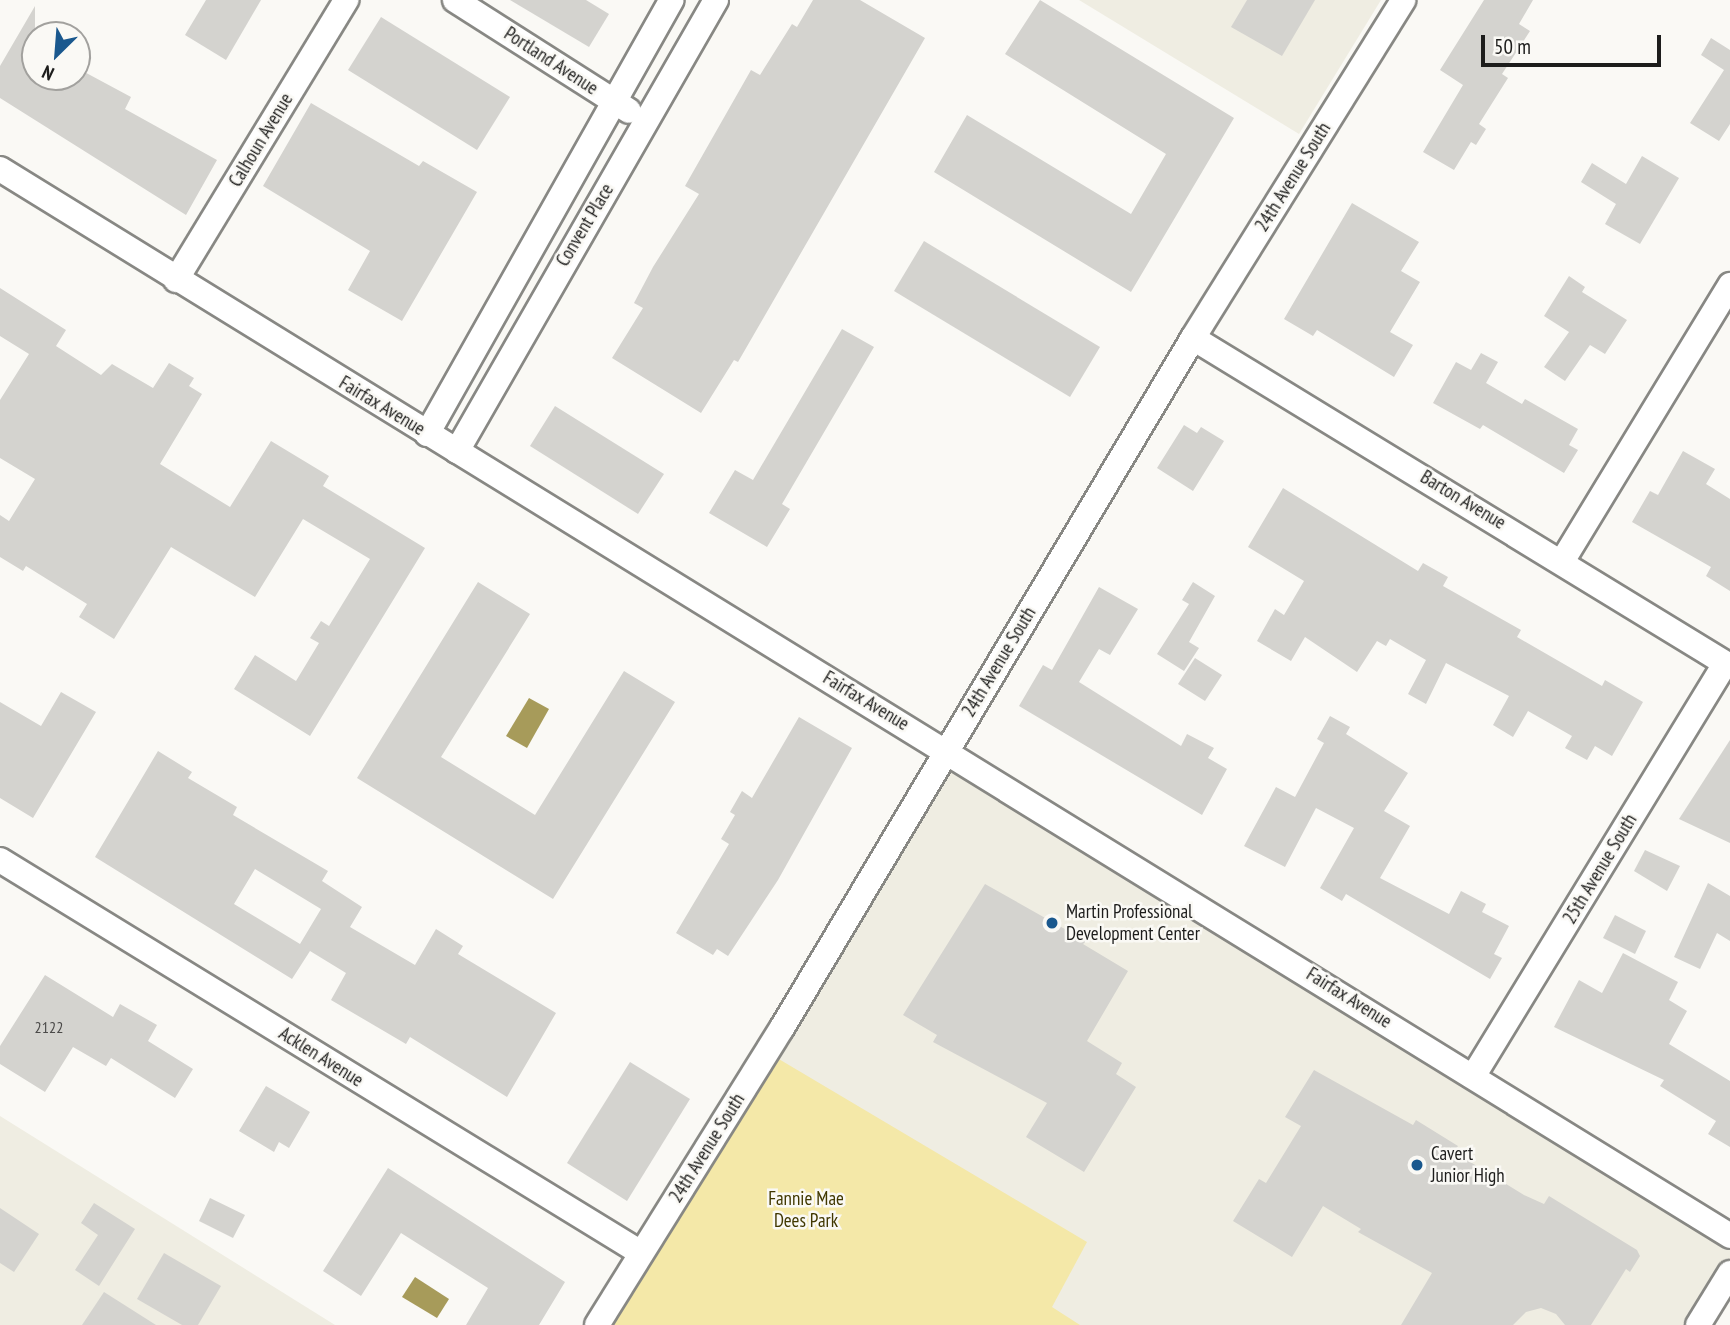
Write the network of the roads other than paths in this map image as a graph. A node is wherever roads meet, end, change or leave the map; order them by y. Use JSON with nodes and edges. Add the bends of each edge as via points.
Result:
{"nodes":[{"id":1,"x":346,"y":0,"type":"edge"},
{"id":2,"x":455,"y":0,"type":"edge"},
{"id":3,"x":672,"y":0,"type":"edge"},
{"id":4,"x":716,"y":0,"type":"edge"},
{"id":5,"x":1403,"y":0,"type":"edge"},
{"id":6,"x":617,"y":104,"type":"junction"},
{"id":7,"x":646,"y":123,"type":"junction"},
{"id":8,"x":0,"y":169,"type":"edge"},
{"id":9,"x":176,"y":280,"type":"junction"},
{"id":10,"x":1730,"y":285,"type":"edge"},
{"id":11,"x":1193,"y":338,"type":"junction"},
{"id":12,"x":428,"y":434,"type":"junction"},
{"id":13,"x":457,"y":451,"type":"junction"},
{"id":14,"x":1563,"y":560,"type":"junction"},
{"id":15,"x":1728,"y":664,"type":"edge"},
{"id":16,"x":946,"y":749,"type":"junction"},
{"id":17,"x":0,"y":860,"type":"edge"},
{"id":18,"x":1474,"y":1075,"type":"junction"},
{"id":19,"x":1730,"y":1236,"type":"edge"},
{"id":20,"x":641,"y":1254,"type":"junction"},
{"id":21,"x":1730,"y":1273,"type":"edge"},
{"id":22,"x":597,"y":1325,"type":"edge"},
{"id":23,"x":1698,"y":1325,"type":"edge"}],
"edges":[{"from":1,"to":9,"type":"street","name":"Calhoun Avenue"},
{"from":2,"to":6,"type":"street","name":"Portland Avenue"},
{"from":3,"to":6,"type":"street","name":"Convent Place"},
{"from":4,"to":7,"type":"street","name":"Convent Place"},
{"from":5,"to":11,"type":"street","name":"24th Avenue South"},
{"from":6,"to":7,"type":"street","name":"Portland Avenue"},
{"from":6,"to":12,"type":"street","name":"Convent Place"},
{"from":7,"to":13,"type":"street","name":"Convent Place"},
{"from":8,"to":9,"type":"street","name":"Fairfax Avenue"},
{"from":9,"to":12,"type":"street","name":"Fairfax Avenue"},
{"from":10,"to":14,"type":"street"},
{"from":11,"to":14,"type":"street","name":"Barton Avenue"},
{"from":11,"to":16,"type":"street","name":"24th Avenue South"},
{"from":12,"to":13,"type":"street","name":"Fairfax Avenue"},
{"from":13,"to":16,"type":"street","name":"Fairfax Avenue"},
{"from":14,"to":15,"type":"street","name":"Barton Avenue"},
{"from":15,"to":18,"type":"street","name":"25th Avenue South"},
{"from":16,"to":18,"type":"street","name":"Fairfax Avenue"},
{"from":16,"to":20,"type":"street","name":"24th Avenue South"},
{"from":17,"to":20,"type":"street","name":"Acklen Avenue"},
{"from":18,"to":19,"type":"street","name":"Fairfax Avenue"},
{"from":20,"to":22,"type":"street","name":"24th Avenue South"},
{"from":21,"to":23,"type":"street"}]}
